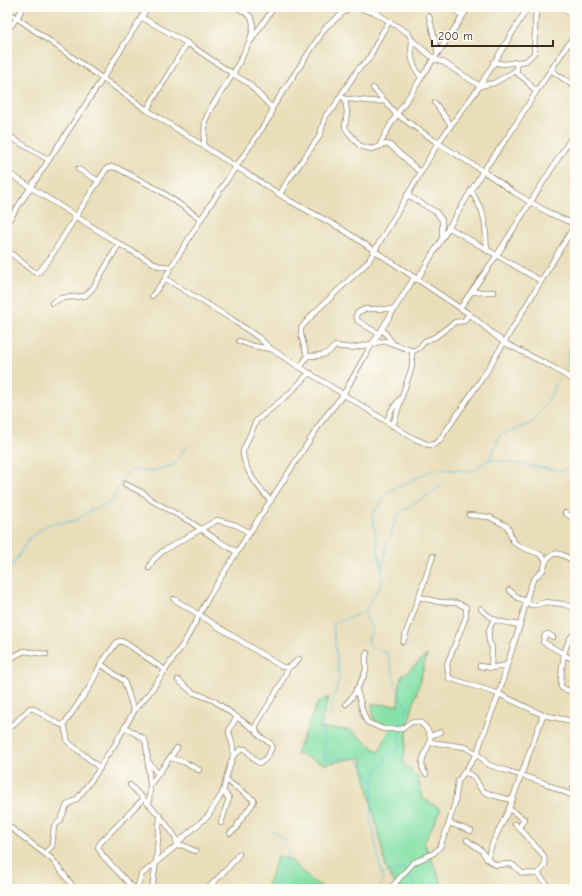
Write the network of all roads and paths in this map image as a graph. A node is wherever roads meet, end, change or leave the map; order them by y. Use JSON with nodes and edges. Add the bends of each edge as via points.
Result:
{"nodes":[{"id":1,"x":23,"y":7,"type":"edge"},
{"id":2,"x":148,"y":7,"type":"edge"},
{"id":3,"x":237,"y":7,"type":"edge"},
{"id":4,"x":274,"y":7,"type":"edge"},
{"id":5,"x":350,"y":7,"type":"edge"},
{"id":6,"x":354,"y":7,"type":"edge"},
{"id":7,"x":452,"y":7,"type":"edge"},
{"id":8,"x":468,"y":7,"type":"edge"},
{"id":9,"x":528,"y":7,"type":"edge"},
{"id":10,"x":536,"y":7,"type":"edge"},
{"id":11,"x":559,"y":7,"type":"edge"},
{"id":12,"x":7,"y":13,"type":"edge"},
{"id":13,"x":429,"y":16,"type":"dead end"},
{"id":14,"x":462,"y":16,"type":"junction"},
{"id":15,"x":575,"y":16,"type":"edge"},
{"id":16,"x":141,"y":17,"type":"junction"},
{"id":17,"x":17,"y":18,"type":"junction"},
{"id":18,"x":389,"y":22,"type":"junction"},
{"id":19,"x":7,"y":31,"type":"edge"},
{"id":20,"x":575,"y":34,"type":"edge"},
{"id":21,"x":412,"y":40,"type":"junction"},
{"id":22,"x":187,"y":42,"type":"junction"},
{"id":23,"x":249,"y":45,"type":"junction"},
{"id":24,"x":438,"y":53,"type":"junction"},
{"id":25,"x":434,"y":58,"type":"junction"},
{"id":26,"x":494,"y":62,"type":"junction"},
{"id":27,"x":516,"y":62,"type":"junction"},
{"id":28,"x":551,"y":70,"type":"junction"},
{"id":29,"x":514,"y":71,"type":"junction"},
{"id":30,"x":233,"y":74,"type":"junction"},
{"id":31,"x":103,"y":78,"type":"junction"},
{"id":32,"x":421,"y":78,"type":"junction"},
{"id":33,"x":480,"y":86,"type":"junction"},
{"id":34,"x":575,"y":87,"type":"edge"},
{"id":35,"x":373,"y":88,"type":"dead end"},
{"id":36,"x":536,"y":92,"type":"junction"},
{"id":37,"x":343,"y":97,"type":"junction"},
{"id":38,"x":384,"y":101,"type":"junction"},
{"id":39,"x":435,"y":104,"type":"dead end"},
{"id":40,"x":272,"y":108,"type":"junction"},
{"id":41,"x":147,"y":110,"type":"junction"},
{"id":42,"x":396,"y":114,"type":"junction"},
{"id":43,"x":451,"y":126,"type":"junction"},
{"id":44,"x":575,"y":132,"type":"edge"},
{"id":45,"x":7,"y":133,"type":"edge"},
{"id":46,"x":438,"y":143,"type":"junction"},
{"id":47,"x":204,"y":146,"type":"junction"},
{"id":48,"x":379,"y":147,"type":"junction"},
{"id":49,"x":49,"y":160,"type":"junction"},
{"id":50,"x":236,"y":166,"type":"junction"},
{"id":51,"x":78,"y":169,"type":"dead end"},
{"id":52,"x":483,"y":171,"type":"junction"},
{"id":53,"x":7,"y":172,"type":"edge"},
{"id":54,"x":420,"y":172,"type":"junction"},
{"id":55,"x":99,"y":181,"type":"junction"},
{"id":56,"x":31,"y":186,"type":"junction"},
{"id":57,"x":471,"y":190,"type":"junction"},
{"id":58,"x":280,"y":194,"type":"junction"},
{"id":59,"x":407,"y":195,"type":"junction"},
{"id":60,"x":530,"y":202,"type":"junction"},
{"id":61,"x":76,"y":216,"type":"junction"},
{"id":62,"x":201,"y":219,"type":"junction"},
{"id":63,"x":7,"y":223,"type":"edge"},
{"id":64,"x":448,"y":227,"type":"junction"},
{"id":65,"x":442,"y":238,"type":"junction"},
{"id":66,"x":119,"y":244,"type":"junction"},
{"id":67,"x":487,"y":251,"type":"junction"},
{"id":68,"x":7,"y":252,"type":"edge"},
{"id":69,"x":374,"y":252,"type":"junction"},
{"id":70,"x":497,"y":255,"type":"junction"},
{"id":71,"x":171,"y":268,"type":"junction"},
{"id":72,"x":166,"y":278,"type":"junction"},
{"id":73,"x":416,"y":279,"type":"junction"},
{"id":74,"x":541,"y":281,"type":"junction"},
{"id":75,"x":471,"y":292,"type":"junction"},
{"id":76,"x":494,"y":292,"type":"dead end"},
{"id":77,"x":152,"y":296,"type":"dead end"},
{"id":78,"x":52,"y":303,"type":"dead end"},
{"id":79,"x":460,"y":308,"type":"junction"},
{"id":80,"x":395,"y":309,"type":"junction"},
{"id":81,"x":469,"y":314,"type":"junction"},
{"id":82,"x":382,"y":329,"type":"junction"},
{"id":83,"x":379,"y":334,"type":"junction"},
{"id":84,"x":239,"y":341,"type":"dead end"},
{"id":85,"x":504,"y":342,"type":"junction"},
{"id":86,"x":373,"y":344,"type":"junction"},
{"id":87,"x":393,"y":344,"type":"junction"},
{"id":88,"x":271,"y":349,"type":"junction"},
{"id":89,"x":412,"y":352,"type":"junction"},
{"id":90,"x":306,"y":356,"type":"junction"},
{"id":91,"x":301,"y":367,"type":"junction"},
{"id":92,"x":311,"y":373,"type":"junction"},
{"id":93,"x":575,"y":381,"type":"edge"},
{"id":94,"x":343,"y":394,"type":"junction"},
{"id":95,"x":402,"y":396,"type":"junction"},
{"id":96,"x":387,"y":421,"type":"junction"},
{"id":97,"x":393,"y":426,"type":"junction"},
{"id":98,"x":125,"y":484,"type":"dead end"},
{"id":99,"x":271,"y":501,"type":"junction"},
{"id":100,"x":565,"y":513,"type":"dead end"},
{"id":101,"x":469,"y":515,"type":"dead end"},
{"id":102,"x":575,"y":519,"type":"edge"},
{"id":103,"x":200,"y":529,"type":"junction"},
{"id":104,"x":250,"y":533,"type":"junction"},
{"id":105,"x":237,"y":552,"type":"junction"},
{"id":106,"x":433,"y":556,"type":"dead end"},
{"id":107,"x":546,"y":561,"type":"junction"},
{"id":108,"x":575,"y":562,"type":"edge"},
{"id":109,"x":575,"y":567,"type":"edge"},
{"id":110,"x":149,"y":568,"type":"dead end"},
{"id":111,"x":573,"y":574,"type":"dead end"},
{"id":112,"x":509,"y":590,"type":"dead end"},
{"id":113,"x":419,"y":597,"type":"junction"},
{"id":114,"x":174,"y":599,"type":"dead end"},
{"id":115,"x":526,"y":601,"type":"junction"},
{"id":116,"x":575,"y":608,"type":"edge"},
{"id":117,"x":481,"y":609,"type":"dead end"},
{"id":118,"x":199,"y":616,"type":"junction"},
{"id":119,"x":494,"y":620,"type":"junction"},
{"id":120,"x":520,"y":625,"type":"junction"},
{"id":121,"x":575,"y":632,"type":"edge"},
{"id":122,"x":553,"y":637,"type":"dead end"},
{"id":123,"x":403,"y":642,"type":"dead end"},
{"id":124,"x":7,"y":651,"type":"edge"},
{"id":125,"x":367,"y":653,"type":"dead end"},
{"id":126,"x":46,"y":654,"type":"dead end"},
{"id":127,"x":564,"y":655,"type":"junction"},
{"id":128,"x":12,"y":656,"type":"junction"},
{"id":129,"x":299,"y":659,"type":"dead end"},
{"id":130,"x":7,"y":660,"type":"edge"},
{"id":131,"x":575,"y":660,"type":"edge"},
{"id":132,"x":102,"y":664,"type":"junction"},
{"id":133,"x":507,"y":665,"type":"junction"},
{"id":134,"x":480,"y":666,"type":"dead end"},
{"id":135,"x":288,"y":668,"type":"junction"},
{"id":136,"x":491,"y":668,"type":"junction"},
{"id":137,"x":165,"y":670,"type":"junction"},
{"id":138,"x":178,"y":680,"type":"dead end"},
{"id":139,"x":356,"y":689,"type":"junction"},
{"id":140,"x":575,"y":691,"type":"edge"},
{"id":141,"x":499,"y":694,"type":"junction"},
{"id":142,"x":346,"y":704,"type":"dead end"},
{"id":143,"x":134,"y":711,"type":"junction"},
{"id":144,"x":543,"y":715,"type":"junction"},
{"id":145,"x":237,"y":717,"type":"junction"},
{"id":146,"x":7,"y":718,"type":"edge"},
{"id":147,"x":64,"y":724,"type":"junction"},
{"id":148,"x":575,"y":725,"type":"edge"},
{"id":149,"x":11,"y":726,"type":"junction"},
{"id":150,"x":125,"y":727,"type":"junction"},
{"id":151,"x":254,"y":730,"type":"junction"},
{"id":152,"x":7,"y":731,"type":"edge"},
{"id":153,"x":441,"y":732,"type":"dead end"},
{"id":154,"x":430,"y":736,"type":"junction"},
{"id":155,"x":430,"y":742,"type":"junction"},
{"id":156,"x":177,"y":748,"type":"dead end"},
{"id":157,"x":478,"y":754,"type":"junction"},
{"id":158,"x":233,"y":756,"type":"junction"},
{"id":159,"x":171,"y":758,"type":"junction"},
{"id":160,"x":147,"y":760,"type":"junction"},
{"id":161,"x":100,"y":768,"type":"junction"},
{"id":162,"x":199,"y":770,"type":"dead end"},
{"id":163,"x":463,"y":773,"type":"junction"},
{"id":164,"x":158,"y":774,"type":"junction"},
{"id":165,"x":426,"y":774,"type":"dead end"},
{"id":166,"x":521,"y":775,"type":"junction"},
{"id":167,"x":226,"y":780,"type":"junction"},
{"id":168,"x":575,"y":784,"type":"edge"},
{"id":169,"x":130,"y":785,"type":"dead end"},
{"id":170,"x":150,"y":785,"type":"junction"},
{"id":171,"x":223,"y":791,"type":"junction"},
{"id":172,"x":573,"y":795,"type":"edge"},
{"id":173,"x":143,"y":798,"type":"junction"},
{"id":174,"x":512,"y":800,"type":"junction"},
{"id":175,"x":149,"y":804,"type":"junction"},
{"id":176,"x":509,"y":809,"type":"junction"},
{"id":177,"x":160,"y":816,"type":"junction"},
{"id":178,"x":221,"y":823,"type":"dead end"},
{"id":179,"x":449,"y":823,"type":"junction"},
{"id":180,"x":515,"y":824,"type":"dead end"},
{"id":181,"x":7,"y":825,"type":"edge"},
{"id":182,"x":520,"y":828,"type":"junction"},
{"id":183,"x":471,"y":831,"type":"dead end"},
{"id":184,"x":230,"y":833,"type":"dead end"},
{"id":185,"x":467,"y":840,"type":"dead end"},
{"id":186,"x":176,"y":845,"type":"junction"},
{"id":187,"x":195,"y":851,"type":"dead end"},
{"id":188,"x":45,"y":853,"type":"junction"},
{"id":189,"x":239,"y":854,"type":"dead end"},
{"id":190,"x":487,"y":859,"type":"junction"},
{"id":191,"x":156,"y":862,"type":"junction"},
{"id":192,"x":538,"y":874,"type":"junction"},
{"id":193,"x":75,"y":889,"type":"edge"},
{"id":194,"x":136,"y":889,"type":"edge"},
{"id":195,"x":152,"y":889,"type":"edge"},
{"id":196,"x":207,"y":889,"type":"edge"},
{"id":197,"x":390,"y":889,"type":"edge"},
{"id":198,"x":551,"y":889,"type":"edge"}],
"edges":[{"from":1,"to":17,"type":"street"},
{"from":2,"to":16,"type":"street"},
{"from":3,"to":23,"type":"street","via":[[251,17],[253,25]]},
{"from":4,"to":23,"type":"street"},
{"from":5,"to":40,"type":"street","via":[[326,27]]},
{"from":6,"to":18,"type":"street","via":[[376,13]]},
{"from":7,"to":14,"type":"street"},
{"from":8,"to":14,"type":"street"},
{"from":9,"to":26,"type":"street"},
{"from":10,"to":27,"type":"street","via":[[534,53],[526,61]]},
{"from":11,"to":15,"type":"street"},
{"from":12,"to":17,"type":"street"},
{"from":13,"to":24,"type":"street"},
{"from":14,"to":24,"type":"street"},
{"from":16,"to":22,"type":"street"},
{"from":16,"to":31,"type":"street"},
{"from":17,"to":19,"type":"street"},
{"from":17,"to":31,"type":"street"},
{"from":18,"to":21,"type":"street","via":[[408,33]]},
{"from":18,"to":37,"type":"street"},
{"from":20,"to":28,"type":"street"},
{"from":21,"to":25,"type":"street"},
{"from":21,"to":32,"type":"street","via":[[413,64]]},
{"from":22,"to":30,"type":"street"},
{"from":22,"to":41,"type":"street"},
{"from":23,"to":30,"type":"street"},
{"from":24,"to":25,"type":"street"},
{"from":25,"to":32,"type":"street"},
{"from":25,"to":33,"type":"street"},
{"from":26,"to":27,"type":"street"},
{"from":26,"to":33,"type":"street"},
{"from":27,"to":29,"type":"street","via":[[517,70]]},
{"from":28,"to":34,"type":"street"},
{"from":28,"to":36,"type":"street"},
{"from":29,"to":33,"type":"street"},
{"from":29,"to":36,"type":"street"},
{"from":30,"to":40,"type":"street","via":[[248,83]]},
{"from":30,"to":47,"type":"street","via":[[205,121]]},
{"from":31,"to":41,"type":"street"},
{"from":31,"to":49,"type":"street"},
{"from":32,"to":42,"type":"street"},
{"from":33,"to":43,"type":"street"},
{"from":35,"to":38,"type":"street"},
{"from":36,"to":52,"type":"street"},
{"from":37,"to":38,"type":"street"},
{"from":37,"to":48,"type":"street","via":[[345,127],[348,132],[360,146]]},
{"from":37,"to":58,"type":"street","via":[[326,115],[319,137]]},
{"from":38,"to":42,"type":"street"},
{"from":39,"to":43,"type":"street"},
{"from":40,"to":50,"type":"street","via":[[271,115]]},
{"from":41,"to":47,"type":"street"},
{"from":42,"to":46,"type":"street"},
{"from":42,"to":48,"type":"street"},
{"from":43,"to":46,"type":"street"},
{"from":44,"to":60,"type":"street"},
{"from":45,"to":49,"type":"street"},
{"from":46,"to":52,"type":"street"},
{"from":46,"to":54,"type":"street"},
{"from":47,"to":50,"type":"street"},
{"from":48,"to":54,"type":"street","via":[[390,144]]},
{"from":49,"to":56,"type":"street"},
{"from":50,"to":58,"type":"street"},
{"from":50,"to":62,"type":"street"},
{"from":51,"to":55,"type":"street"},
{"from":52,"to":57,"type":"street"},
{"from":52,"to":60,"type":"street"},
{"from":53,"to":56,"type":"street"},
{"from":54,"to":59,"type":"street"},
{"from":55,"to":61,"type":"street"},
{"from":55,"to":62,"type":"street","via":[[107,168],[117,168],[159,190]]},
{"from":56,"to":61,"type":"street"},
{"from":56,"to":63,"type":"street"},
{"from":57,"to":64,"type":"street"},
{"from":57,"to":67,"type":"street","via":[[482,211]]},
{"from":58,"to":69,"type":"street","via":[[342,229]]},
{"from":59,"to":65,"type":"street","via":[[436,212],[442,220]]},
{"from":59,"to":69,"type":"street"},
{"from":60,"to":70,"type":"street"},
{"from":60,"to":74,"type":"street","via":[[572,223],[574,227]]},
{"from":61,"to":66,"type":"street"},
{"from":61,"to":68,"type":"street","via":[[39,272],[34,272]]},
{"from":62,"to":71,"type":"street"},
{"from":64,"to":65,"type":"street"},
{"from":64,"to":67,"type":"street"},
{"from":65,"to":73,"type":"street"},
{"from":66,"to":71,"type":"street","via":[[159,266]]},
{"from":66,"to":78,"type":"street","via":[[93,288],[85,296],[61,298]]},
{"from":67,"to":70,"type":"street"},
{"from":69,"to":73,"type":"street"},
{"from":69,"to":90,"type":"street","via":[[364,266],[301,328]]},
{"from":70,"to":74,"type":"street"},
{"from":70,"to":75,"type":"street"},
{"from":71,"to":72,"type":"street"},
{"from":72,"to":77,"type":"street"},
{"from":72,"to":88,"type":"street","via":[[233,320]]},
{"from":73,"to":79,"type":"street"},
{"from":73,"to":80,"type":"street"},
{"from":74,"to":85,"type":"street"},
{"from":75,"to":76,"type":"street"},
{"from":75,"to":79,"type":"street"},
{"from":79,"to":81,"type":"street"},
{"from":80,"to":82,"type":"street"},
{"from":80,"to":83,"type":"street","via":[[365,310],[356,316],[358,321]]},
{"from":81,"to":85,"type":"street"},
{"from":81,"to":89,"type":"street","via":[[464,321],[455,322]]},
{"from":82,"to":83,"type":"street"},
{"from":82,"to":87,"type":"street"},
{"from":83,"to":86,"type":"street"},
{"from":84,"to":88,"type":"street"},
{"from":85,"to":93,"type":"street"},
{"from":85,"to":97,"type":"street","via":[[439,441],[432,445],[425,443]]},
{"from":86,"to":87,"type":"street","via":[[384,341]]},
{"from":86,"to":90,"type":"street","via":[[350,348],[335,346],[323,356]]},
{"from":86,"to":94,"type":"street"},
{"from":87,"to":89,"type":"street"},
{"from":88,"to":91,"type":"street"},
{"from":89,"to":95,"type":"street","via":[[412,367]]},
{"from":90,"to":91,"type":"street"},
{"from":91,"to":92,"type":"street"},
{"from":92,"to":94,"type":"street"},
{"from":92,"to":99,"type":"street","via":[[256,421],[243,451],[250,474]]},
{"from":94,"to":96,"type":"street"},
{"from":94,"to":99,"type":"street","via":[[322,421]]},
{"from":95,"to":96,"type":"street"},
{"from":95,"to":97,"type":"street"},
{"from":96,"to":97,"type":"street"},
{"from":98,"to":103,"type":"street"},
{"from":99,"to":104,"type":"street"},
{"from":100,"to":102,"type":"street"},
{"from":101,"to":107,"type":"street","via":[[489,517],[509,527],[511,539],[516,544],[542,556]]},
{"from":103,"to":104,"type":"street","via":[[220,520]]},
{"from":103,"to":105,"type":"street"},
{"from":103,"to":110,"type":"street","via":[[163,551]]},
{"from":104,"to":105,"type":"street"},
{"from":105,"to":118,"type":"street"},
{"from":106,"to":113,"type":"street"},
{"from":107,"to":108,"type":"street","via":[[550,555],[557,553]]},
{"from":107,"to":115,"type":"street","via":[[543,570],[533,580]]},
{"from":109,"to":111,"type":"street"},
{"from":112,"to":115,"type":"street"},
{"from":113,"to":123,"type":"street"},
{"from":113,"to":141,"type":"street","via":[[457,603],[466,607],[466,617],[447,664],[449,678]]},
{"from":114,"to":118,"type":"street"},
{"from":115,"to":116,"type":"street","via":[[536,606],[546,602]]},
{"from":115,"to":120,"type":"street"},
{"from":117,"to":119,"type":"street"},
{"from":118,"to":135,"type":"street","via":[[282,667]]},
{"from":118,"to":137,"type":"street"},
{"from":119,"to":120,"type":"street"},
{"from":119,"to":136,"type":"street","via":[[488,634],[492,647]]},
{"from":120,"to":133,"type":"street"},
{"from":121,"to":127,"type":"street"},
{"from":122,"to":127,"type":"street","via":[[545,635],[543,642]]},
{"from":124,"to":128,"type":"street"},
{"from":125,"to":139,"type":"street","via":[[366,671]]},
{"from":126,"to":128,"type":"street","via":[[24,651]]},
{"from":127,"to":131,"type":"street"},
{"from":127,"to":140,"type":"street","via":[[561,687]]},
{"from":128,"to":130,"type":"street"},
{"from":129,"to":135,"type":"street"},
{"from":132,"to":137,"type":"street","via":[[119,641]]},
{"from":132,"to":143,"type":"street","via":[[124,681]]},
{"from":132,"to":147,"type":"street"},
{"from":133,"to":136,"type":"street"},
{"from":133,"to":141,"type":"street"},
{"from":134,"to":136,"type":"street"},
{"from":135,"to":151,"type":"street"},
{"from":137,"to":143,"type":"street"},
{"from":138,"to":145,"type":"street","via":[[192,692],[213,700]]},
{"from":139,"to":142,"type":"street"},
{"from":139,"to":154,"type":"street","via":[[367,722],[383,729],[402,729],[411,722],[420,722]]},
{"from":141,"to":144,"type":"street"},
{"from":141,"to":157,"type":"street"},
{"from":143,"to":150,"type":"street"},
{"from":144,"to":148,"type":"street","via":[[567,720]]},
{"from":144,"to":166,"type":"street"},
{"from":145,"to":151,"type":"street"},
{"from":145,"to":158,"type":"street","via":[[229,732]]},
{"from":146,"to":149,"type":"street"},
{"from":147,"to":149,"type":"street","via":[[57,723],[30,708]]},
{"from":147,"to":161,"type":"street","via":[[68,742]]},
{"from":149,"to":152,"type":"street"},
{"from":150,"to":160,"type":"street","via":[[144,738]]},
{"from":150,"to":161,"type":"street"},
{"from":151,"to":158,"type":"street","via":[[272,746],[263,762],[258,762],[245,749]]},
{"from":153,"to":154,"type":"street"},
{"from":154,"to":155,"type":"street"},
{"from":155,"to":157,"type":"street","via":[[465,747]]},
{"from":155,"to":165,"type":"street","via":[[421,765]]},
{"from":156,"to":159,"type":"street"},
{"from":157,"to":163,"type":"street"},
{"from":157,"to":166,"type":"street","via":[[489,765]]},
{"from":158,"to":167,"type":"street"},
{"from":159,"to":162,"type":"street"},
{"from":159,"to":164,"type":"street"},
{"from":160,"to":164,"type":"street"},
{"from":160,"to":170,"type":"street"},
{"from":161,"to":188,"type":"street","via":[[77,799],[67,805],[60,821],[54,826],[52,846]]},
{"from":163,"to":174,"type":"street","via":[[470,774],[476,779],[482,790]]},
{"from":163,"to":179,"type":"street","via":[[457,784]]},
{"from":164,"to":170,"type":"street"},
{"from":166,"to":172,"type":"street"},
{"from":166,"to":174,"type":"street"},
{"from":167,"to":171,"type":"street"},
{"from":167,"to":184,"type":"street","via":[[254,800],[237,828]]},
{"from":168,"to":172,"type":"street"},
{"from":169,"to":173,"type":"street"},
{"from":170,"to":175,"type":"street"},
{"from":171,"to":178,"type":"street","via":[[229,798]]},
{"from":171,"to":186,"type":"street","via":[[208,816]]},
{"from":173,"to":175,"type":"street"},
{"from":173,"to":194,"type":"street","via":[[98,847],[103,856]]},
{"from":174,"to":176,"type":"street"},
{"from":175,"to":177,"type":"street"},
{"from":176,"to":182,"type":"street","via":[[524,819]]},
{"from":176,"to":190,"type":"street"},
{"from":177,"to":186,"type":"street","via":[[175,836]]},
{"from":177,"to":191,"type":"street"},
{"from":179,"to":183,"type":"street"},
{"from":179,"to":197,"type":"street","via":[[437,851],[416,860]]},
{"from":180,"to":182,"type":"street"},
{"from":181,"to":188,"type":"street"},
{"from":182,"to":192,"type":"street","via":[[544,856],[545,865]]},
{"from":185,"to":190,"type":"street","via":[[482,851]]},
{"from":186,"to":187,"type":"street"},
{"from":186,"to":191,"type":"street"},
{"from":188,"to":193,"type":"street"},
{"from":189,"to":196,"type":"street"},
{"from":190,"to":192,"type":"street","via":[[496,865],[513,865],[522,873]]},
{"from":191,"to":194,"type":"street","via":[[141,875]]},
{"from":191,"to":195,"type":"street"},
{"from":192,"to":198,"type":"street"}]}
